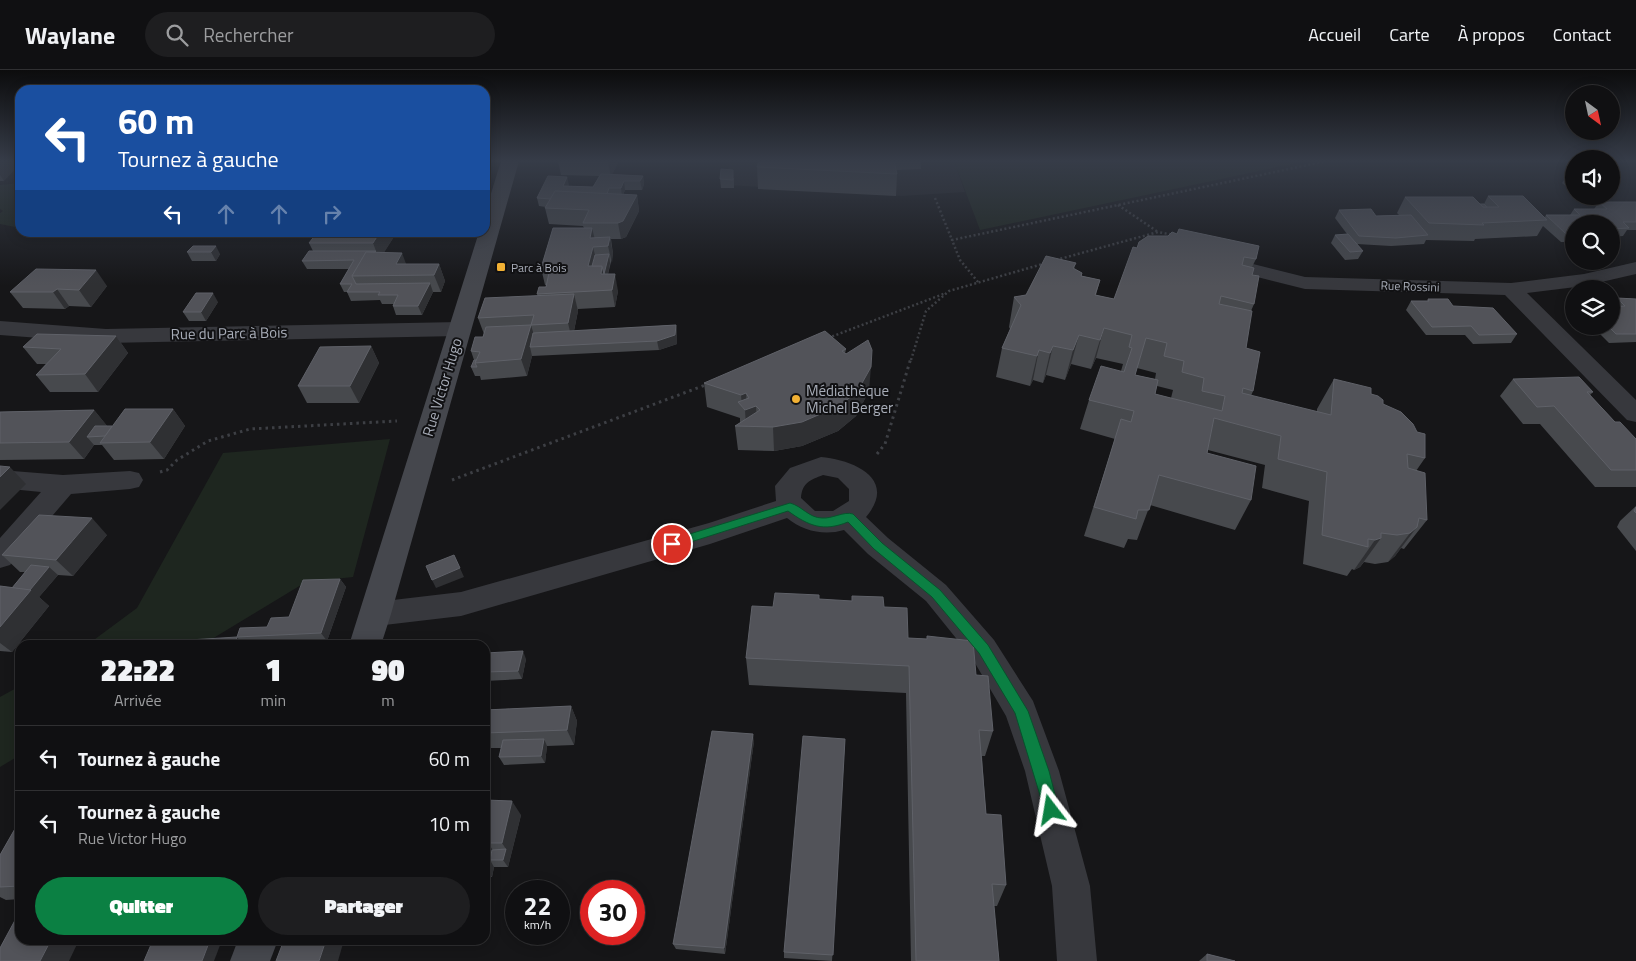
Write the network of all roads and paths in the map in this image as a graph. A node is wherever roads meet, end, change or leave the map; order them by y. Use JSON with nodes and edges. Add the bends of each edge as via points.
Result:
{"nodes":[{"id":1,"x":497,"y":203,"type":"edge"},
{"id":2,"x":937,"y":203,"type":"edge"},
{"id":3,"x":1129,"y":203,"type":"edge"},
{"id":4,"x":1118,"y":205,"type":"junction"},
{"id":5,"x":490,"y":227,"type":"edge"},
{"id":6,"x":1158,"y":232,"type":"junction"},
{"id":7,"x":1177,"y":236,"type":"edge"},
{"id":8,"x":487,"y":237,"type":"edge"},
{"id":9,"x":952,"y":240,"type":"junction"},
{"id":10,"x":1195,"y":255,"type":"edge"},
{"id":11,"x":1636,"y":268,"type":"edge"},
{"id":12,"x":978,"y":282,"type":"junction"},
{"id":13,"x":1511,"y":289,"type":"junction"},
{"id":14,"x":949,"y":291,"type":"junction"},
{"id":15,"x":0,"y":328,"type":"edge"},
{"id":16,"x":459,"y":330,"type":"junction"},
{"id":17,"x":819,"y":342,"type":"edge"},
{"id":18,"x":717,"y":381,"type":"edge"},
{"id":19,"x":1636,"y":414,"type":"edge"},
{"id":20,"x":432,"y":419,"type":"junction"},
{"id":21,"x":857,"y":478,"type":"junction"},
{"id":22,"x":0,"y":479,"type":"edge"},
{"id":23,"x":130,"y":480,"type":"joint"},
{"id":24,"x":63,"y":485,"type":"junction"},
{"id":25,"x":409,"y":496,"type":"junction"},
{"id":26,"x":790,"y":507,"type":"junction"},
{"id":27,"x":849,"y":517,"type":"junction"},
{"id":28,"x":0,"y":557,"type":"edge"},
{"id":29,"x":376,"y":614,"type":"junction"},
{"id":30,"x":367,"y":640,"type":"edge"},
{"id":31,"x":256,"y":945,"type":"edge"},
{"id":32,"x":250,"y":961,"type":"edge"},
{"id":33,"x":1077,"y":961,"type":"edge"}],
"edges":[{"from":1,"to":5,"type":"street","name":"Rue Victor Hugo"},
{"from":2,"to":9,"type":"path"},
{"from":3,"to":4,"type":"path"},
{"from":4,"to":6,"type":"path"},
{"from":4,"to":9,"type":"path"},
{"from":6,"to":7,"type":"path"},
{"from":6,"to":12,"type":"path"},
{"from":8,"to":16,"type":"street","name":"Rue Victor Hugo"},
{"from":9,"to":12,"type":"path","via":[[960,260]]},
{"from":10,"to":13,"type":"street","name":"Rue Rossini","via":[[1305,283]]},
{"from":11,"to":13,"type":"street","name":"Rue Rossini","via":[[1584,280]]},
{"from":12,"to":14,"type":"path"},
{"from":13,"to":19,"type":"street"},
{"from":14,"to":17,"type":"path"},
{"from":14,"to":21,"type":"path","via":[[926,311],[885,444]]},
{"from":15,"to":16,"type":"street","name":"Rue du Parc à Bois","via":[[106,336]]},
{"from":16,"to":20,"type":"street","name":"Rue Victor Hugo"},
{"from":18,"to":25,"type":"path"},
{"from":20,"to":23,"type":"path","via":[[250,429],[208,441],[167,470]]},
{"from":20,"to":25,"type":"street","name":"Rue Victor Hugo"},
{"from":21,"to":26,"type":"street","via":[[835,467],[807,469],[794,477],[787,488]]},
{"from":21,"to":27,"type":"street","via":[[863,487],[864,497],[860,507]]},
{"from":22,"to":24,"type":"street"},
{"from":23,"to":24,"type":"street"},
{"from":24,"to":28,"type":"street"},
{"from":25,"to":29,"type":"street","name":"Rue Victor Hugo"},
{"from":26,"to":27,"type":"street","via":[[808,520],[821,523]]},
{"from":26,"to":29,"type":"street","via":[[461,604]]},
{"from":27,"to":33,"type":"street","via":[[878,546],[936,593],[983,649],[1021,711],[1042,771],[1071,886]]},
{"from":29,"to":30,"type":"street","name":"Rue Victor Hugo"},
{"from":31,"to":32,"type":"street"}]}
